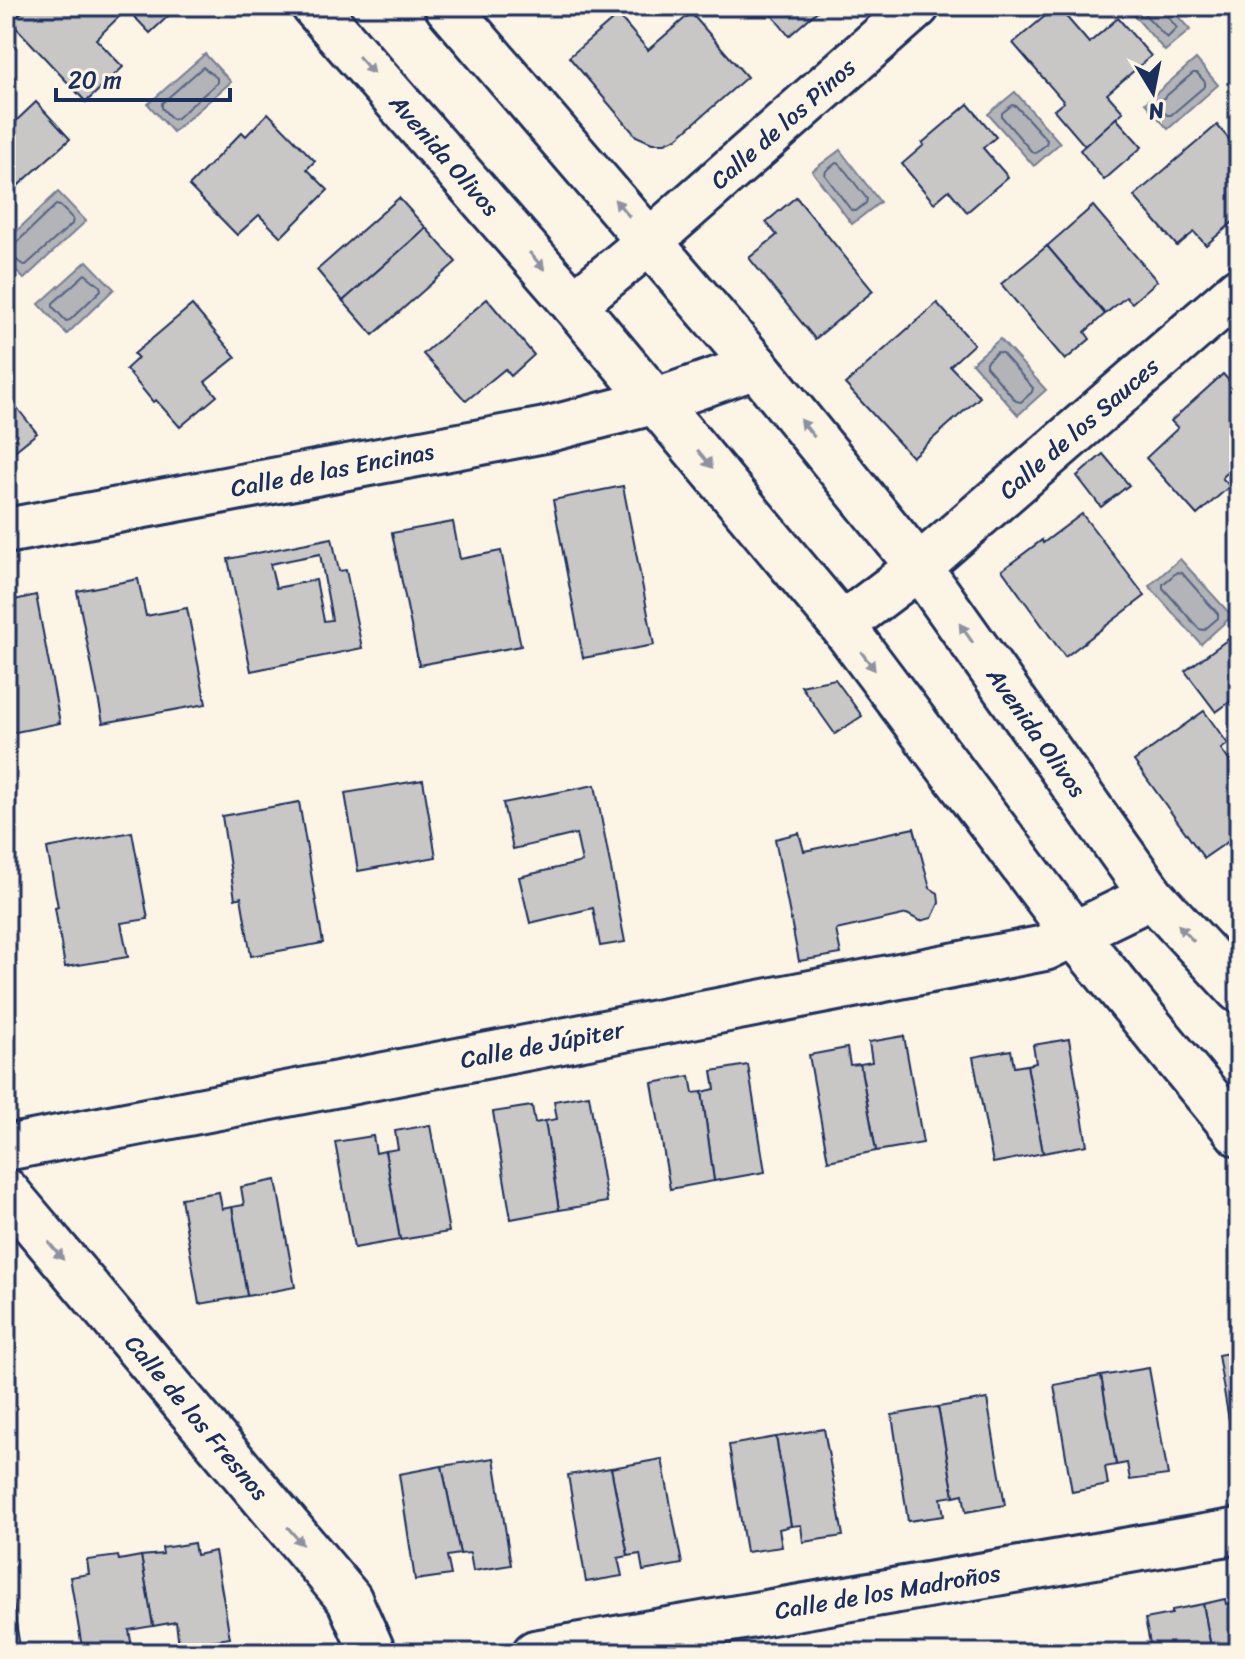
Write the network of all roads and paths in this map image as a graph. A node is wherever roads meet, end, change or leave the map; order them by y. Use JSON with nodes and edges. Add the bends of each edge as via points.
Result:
{"nodes":[{"id":1,"x":314,"y":6,"type":"edge"},
{"id":2,"x":447,"y":6,"type":"edge"},
{"id":3,"x":917,"y":6,"type":"edge"},
{"id":4,"x":650,"y":241,"type":"junction"},
{"id":5,"x":1239,"y":290,"type":"edge"},
{"id":6,"x":574,"y":304,"type":"junction"},
{"id":7,"x":756,"y":366,"type":"junction"},
{"id":8,"x":657,"y":401,"type":"junction"},
{"id":9,"x":6,"y":531,"type":"edge"},
{"id":10,"x":919,"y":567,"type":"junction"},
{"id":11,"x":842,"y":625,"type":"junction"},
{"id":12,"x":1152,"y":896,"type":"junction"},
{"id":13,"x":1074,"y":934,"type":"junction"},
{"id":14,"x":1239,"y":990,"type":"edge"},
{"id":15,"x":1239,"y":1134,"type":"edge"},
{"id":16,"x":6,"y":1148,"type":"edge"},
{"id":17,"x":6,"y":1191,"type":"edge"},
{"id":18,"x":1239,"y":1531,"type":"edge"},
{"id":19,"x":582,"y":1649,"type":"edge"},
{"id":20,"x":373,"y":1653,"type":"edge"},
{"id":21,"x":535,"y":1653,"type":"edge"}],
"edges":[{"from":1,"to":6,"type":"street","name":"Avenida Olivos","one_way":true},
{"from":4,"to":2,"type":"street","name":"Avenida Olivos","one_way":true},
{"from":3,"to":4,"type":"street","name":"Calle de los Pinos"},
{"from":4,"to":6,"type":"street"},
{"from":4,"to":7,"type":"street","name":"Avenida Olivos"},
{"from":5,"to":10,"type":"street","name":"Calle de los Sauces"},
{"from":6,"to":8,"type":"street","name":"Avenida Olivos"},
{"from":7,"to":8,"type":"street"},
{"from":10,"to":7,"type":"street","name":"Avenida Olivos","one_way":true},
{"from":8,"to":9,"type":"street","name":"Calle de las Encinas","via":[[545,430]]},
{"from":8,"to":11,"type":"street","name":"Avenida Olivos","one_way":true},
{"from":10,"to":11,"type":"street"},
{"from":12,"to":10,"type":"street","name":"Avenida Olivos","one_way":true},
{"from":11,"to":13,"type":"street","name":"Avenida Olivos","one_way":true},
{"from":12,"to":13,"type":"street"},
{"from":14,"to":12,"type":"street","name":"Avenida Olivos","one_way":true},
{"from":13,"to":15,"type":"street","name":"Avenida Olivos"},
{"from":13,"to":16,"type":"street","name":"Calle de Júpiter","via":[[1045,948]]},
{"from":17,"to":20,"type":"street","name":"Calle de los Fresnos","one_way":true,"via":[[349,1599]]},
{"from":18,"to":19,"type":"street","name":"Calle de los Madroños"},
{"from":19,"to":21,"type":"street","name":"Calle de los Madroños"}]}
